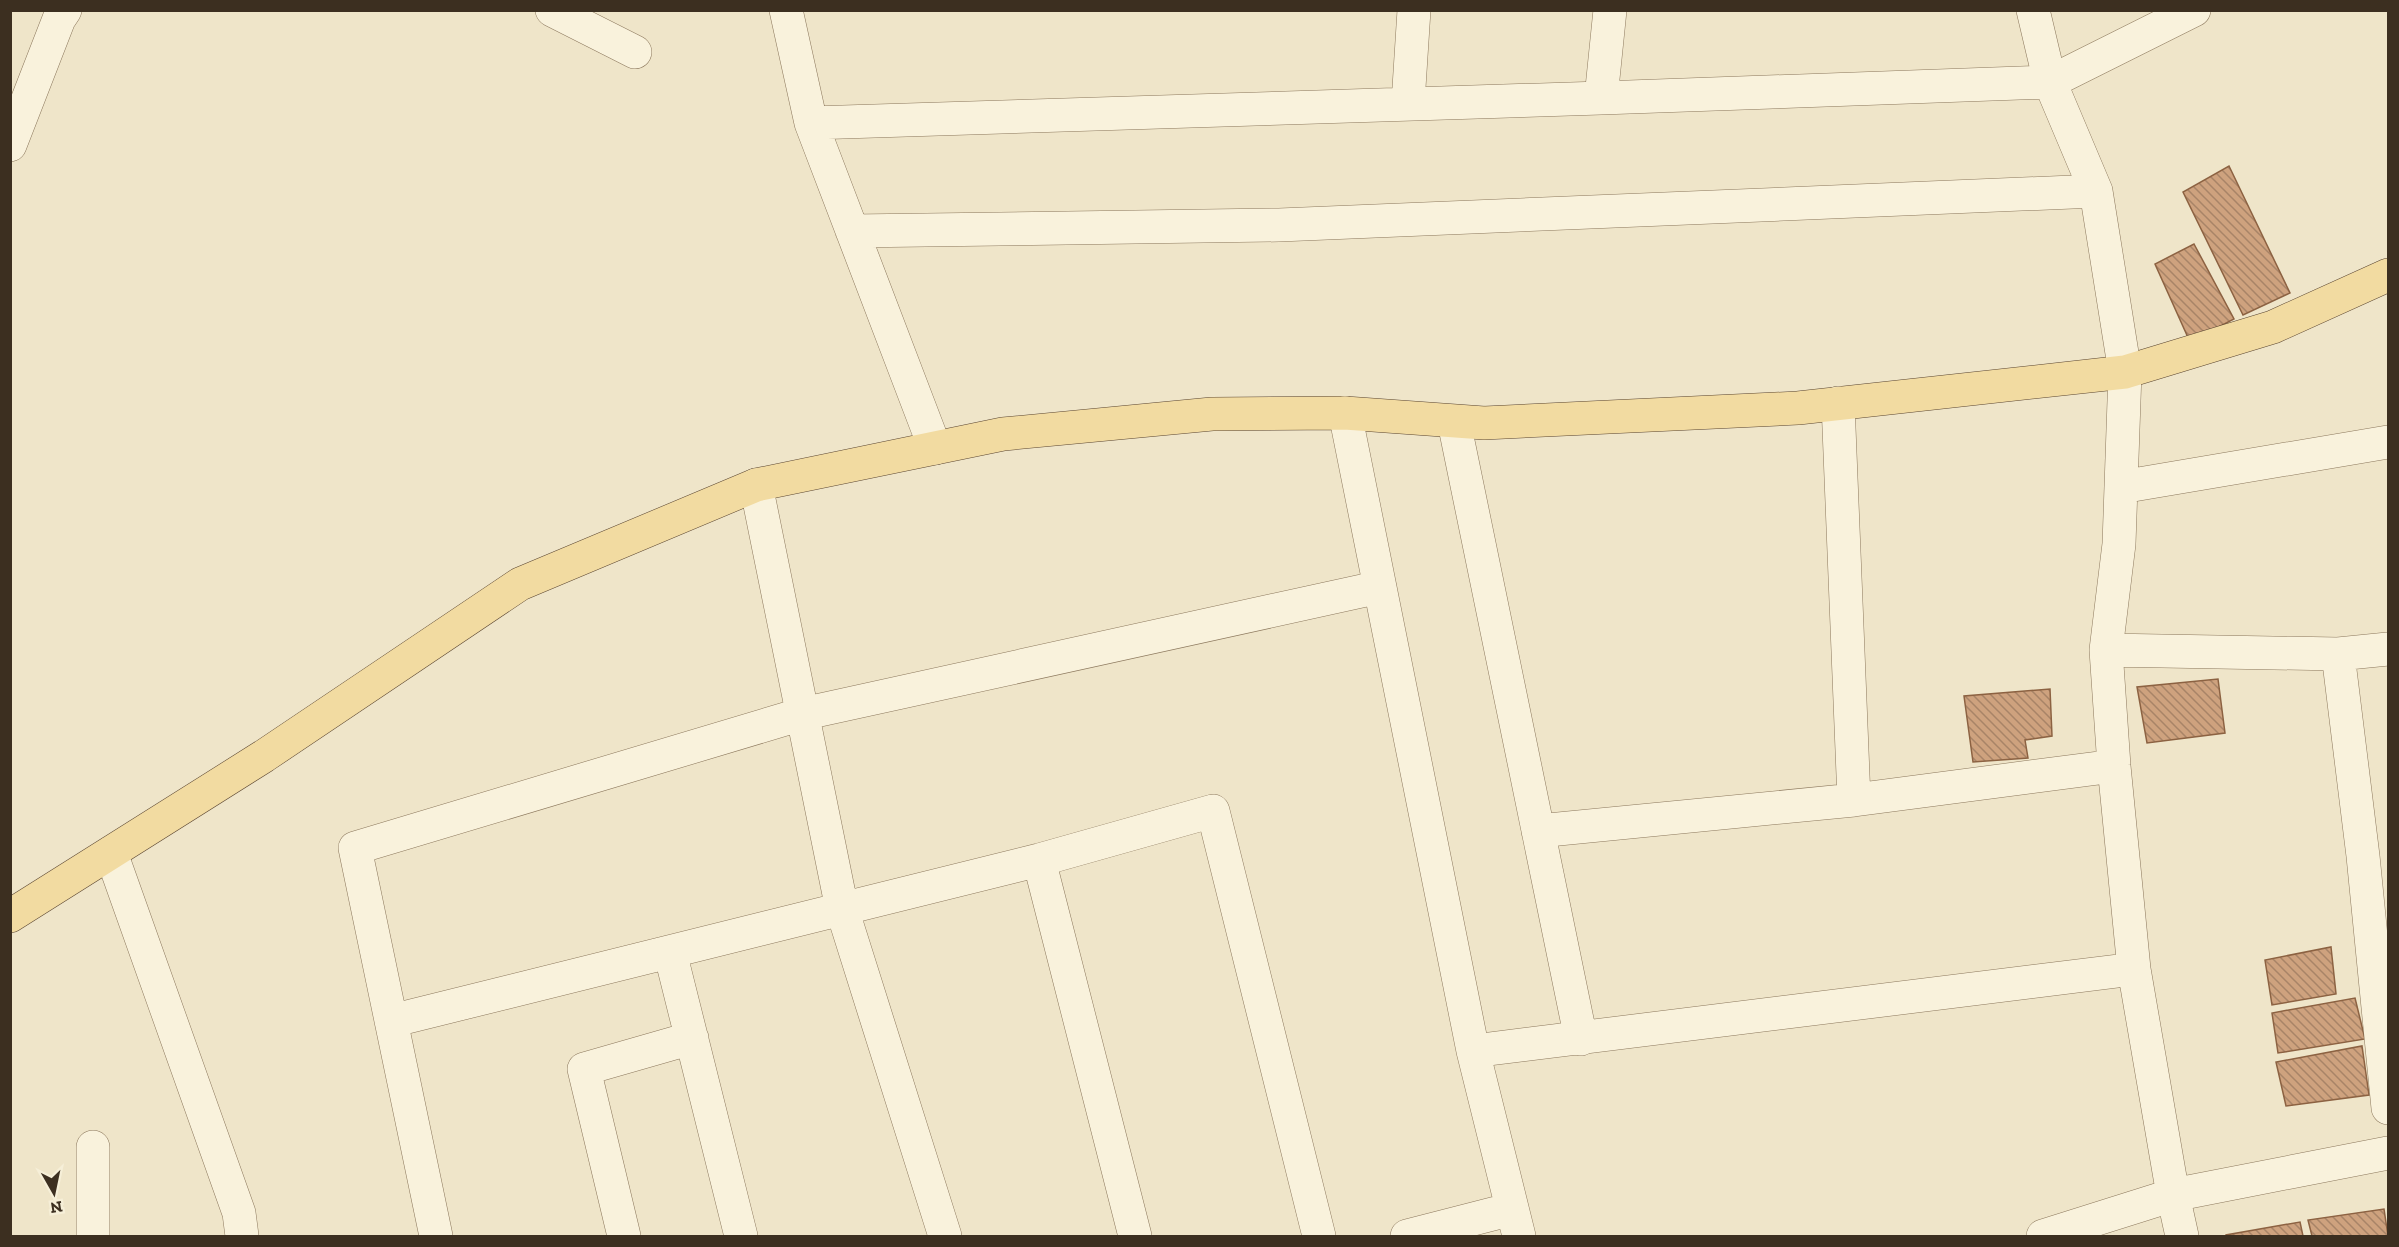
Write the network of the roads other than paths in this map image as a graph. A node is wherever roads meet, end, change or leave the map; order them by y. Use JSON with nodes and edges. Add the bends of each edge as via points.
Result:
{"nodes":[{"id":1,"x":552,"y":10,"type":"edge"},
{"id":2,"x":786,"y":10,"type":"edge"},
{"id":3,"x":1414,"y":10,"type":"edge"},
{"id":4,"x":1610,"y":10,"type":"edge"},
{"id":5,"x":2033,"y":10,"type":"edge"},
{"id":6,"x":2194,"y":10,"type":"edge"},
{"id":7,"x":56,"y":13,"type":"edge"},
{"id":8,"x":635,"y":52,"type":"dead end"},
{"id":9,"x":2050,"y":82,"type":"junction"},
{"id":10,"x":1601,"y":98,"type":"junction"},
{"id":11,"x":1408,"y":103,"type":"junction"},
{"id":12,"x":811,"y":123,"type":"junction"},
{"id":13,"x":10,"y":145,"type":"edge"},
{"id":14,"x":2096,"y":191,"type":"junction"},
{"id":15,"x":852,"y":231,"type":"junction"},
{"id":16,"x":2388,"y":275,"type":"edge"},
{"id":17,"x":2125,"y":372,"type":"junction"},
{"id":18,"x":1838,"y":403,"type":"junction"},
{"id":19,"x":1345,"y":413,"type":"junction"},
{"id":20,"x":1454,"y":422,"type":"junction"},
{"id":21,"x":2388,"y":442,"type":"edge"},
{"id":22,"x":935,"y":448,"type":"junction"},
{"id":23,"x":756,"y":485,"type":"junction"},
{"id":24,"x":2121,"y":487,"type":"junction"},
{"id":25,"x":1380,"y":587,"type":"junction"},
{"id":26,"x":2388,"y":649,"type":"edge"},
{"id":27,"x":2106,"y":650,"type":"junction"},
{"id":28,"x":2338,"y":654,"type":"junction"},
{"id":29,"x":802,"y":714,"type":"junction"},
{"id":30,"x":2114,"y":766,"type":"junction"},
{"id":31,"x":1854,"y":800,"type":"junction"},
{"id":32,"x":1538,"y":831,"type":"junction"},
{"id":33,"x":111,"y":853,"type":"junction"},
{"id":34,"x":2376,"y":855,"type":"edge"},
{"id":35,"x":1040,"y":860,"type":"junction"},
{"id":36,"x":842,"y":909,"type":"junction"},
{"id":37,"x":10,"y":916,"type":"edge"},
{"id":38,"x":670,"y":951,"type":"junction"},
{"id":39,"x":2134,"y":969,"type":"junction"},
{"id":40,"x":391,"y":1021,"type":"junction"},
{"id":41,"x":692,"y":1038,"type":"junction"},
{"id":42,"x":1581,"y":1039,"type":"junction"},
{"id":43,"x":1473,"y":1051,"type":"junction"},
{"id":44,"x":2388,"y":1108,"type":"edge"},
{"id":45,"x":93,"y":1147,"type":"dead end"},
{"id":46,"x":2388,"y":1153,"type":"edge"},
{"id":47,"x":2173,"y":1195,"type":"junction"},
{"id":48,"x":1515,"y":1222,"type":"edge"},
{"id":49,"x":93,"y":1236,"type":"edge"},
{"id":50,"x":242,"y":1236,"type":"edge"},
{"id":51,"x":436,"y":1236,"type":"edge"},
{"id":52,"x":624,"y":1236,"type":"edge"},
{"id":53,"x":741,"y":1236,"type":"edge"},
{"id":54,"x":945,"y":1236,"type":"edge"},
{"id":55,"x":1135,"y":1236,"type":"edge"},
{"id":56,"x":1319,"y":1236,"type":"edge"},
{"id":57,"x":1407,"y":1236,"type":"edge"},
{"id":58,"x":2043,"y":1236,"type":"edge"},
{"id":59,"x":2182,"y":1236,"type":"edge"}],
"edges":[{"from":1,"to":8,"type":"street"},
{"from":2,"to":12,"type":"street"},
{"from":3,"to":11,"type":"street"},
{"from":4,"to":10,"type":"street"},
{"from":5,"to":9,"type":"street"},
{"from":6,"to":9,"type":"street"},
{"from":7,"to":13,"type":"street"},
{"from":9,"to":10,"type":"street"},
{"from":9,"to":14,"type":"street"},
{"from":10,"to":11,"type":"street"},
{"from":11,"to":12,"type":"street"},
{"from":12,"to":15,"type":"street"},
{"from":14,"to":15,"type":"street","via":[[1280,225]]},
{"from":14,"to":17,"type":"street"},
{"from":15,"to":22,"type":"street"},
{"from":16,"to":17,"type":"main road","via":[[2273,327]]},
{"from":17,"to":18,"type":"main road"},
{"from":17,"to":24,"type":"street"},
{"from":18,"to":20,"type":"main road","via":[[1798,408]]},
{"from":18,"to":31,"type":"street"},
{"from":19,"to":20,"type":"main road"},
{"from":19,"to":22,"type":"main road","via":[[1212,414],[1003,434]]},
{"from":19,"to":25,"type":"street"},
{"from":20,"to":32,"type":"street"},
{"from":21,"to":24,"type":"street"},
{"from":22,"to":23,"type":"main road"},
{"from":23,"to":29,"type":"street"},
{"from":23,"to":33,"type":"main road","via":[[520,584],[264,756]]},
{"from":24,"to":27,"type":"street","via":[[2119,544]]},
{"from":25,"to":29,"type":"street"},
{"from":25,"to":43,"type":"street"},
{"from":26,"to":28,"type":"street"},
{"from":27,"to":28,"type":"street"},
{"from":27,"to":30,"type":"street"},
{"from":28,"to":34,"type":"street"},
{"from":29,"to":36,"type":"street"},
{"from":29,"to":40,"type":"street","via":[[355,848]]},
{"from":30,"to":31,"type":"street"},
{"from":30,"to":39,"type":"street"},
{"from":31,"to":32,"type":"street"},
{"from":32,"to":42,"type":"street"},
{"from":33,"to":37,"type":"main road"},
{"from":33,"to":50,"type":"street","via":[[239,1213]]},
{"from":34,"to":44,"type":"street"},
{"from":35,"to":36,"type":"street"},
{"from":35,"to":55,"type":"street"},
{"from":35,"to":56,"type":"street","via":[[1213,811]]},
{"from":36,"to":38,"type":"street"},
{"from":36,"to":54,"type":"street"},
{"from":38,"to":40,"type":"street"},
{"from":38,"to":41,"type":"street"},
{"from":39,"to":42,"type":"street"},
{"from":39,"to":47,"type":"street"},
{"from":40,"to":51,"type":"street"},
{"from":41,"to":52,"type":"street","via":[[584,1069]]},
{"from":41,"to":53,"type":"street"},
{"from":42,"to":43,"type":"street"},
{"from":43,"to":48,"type":"street"},
{"from":45,"to":49,"type":"street"},
{"from":46,"to":47,"type":"street"},
{"from":47,"to":58,"type":"street"},
{"from":47,"to":59,"type":"street"},
{"from":48,"to":57,"type":"street"}]}
